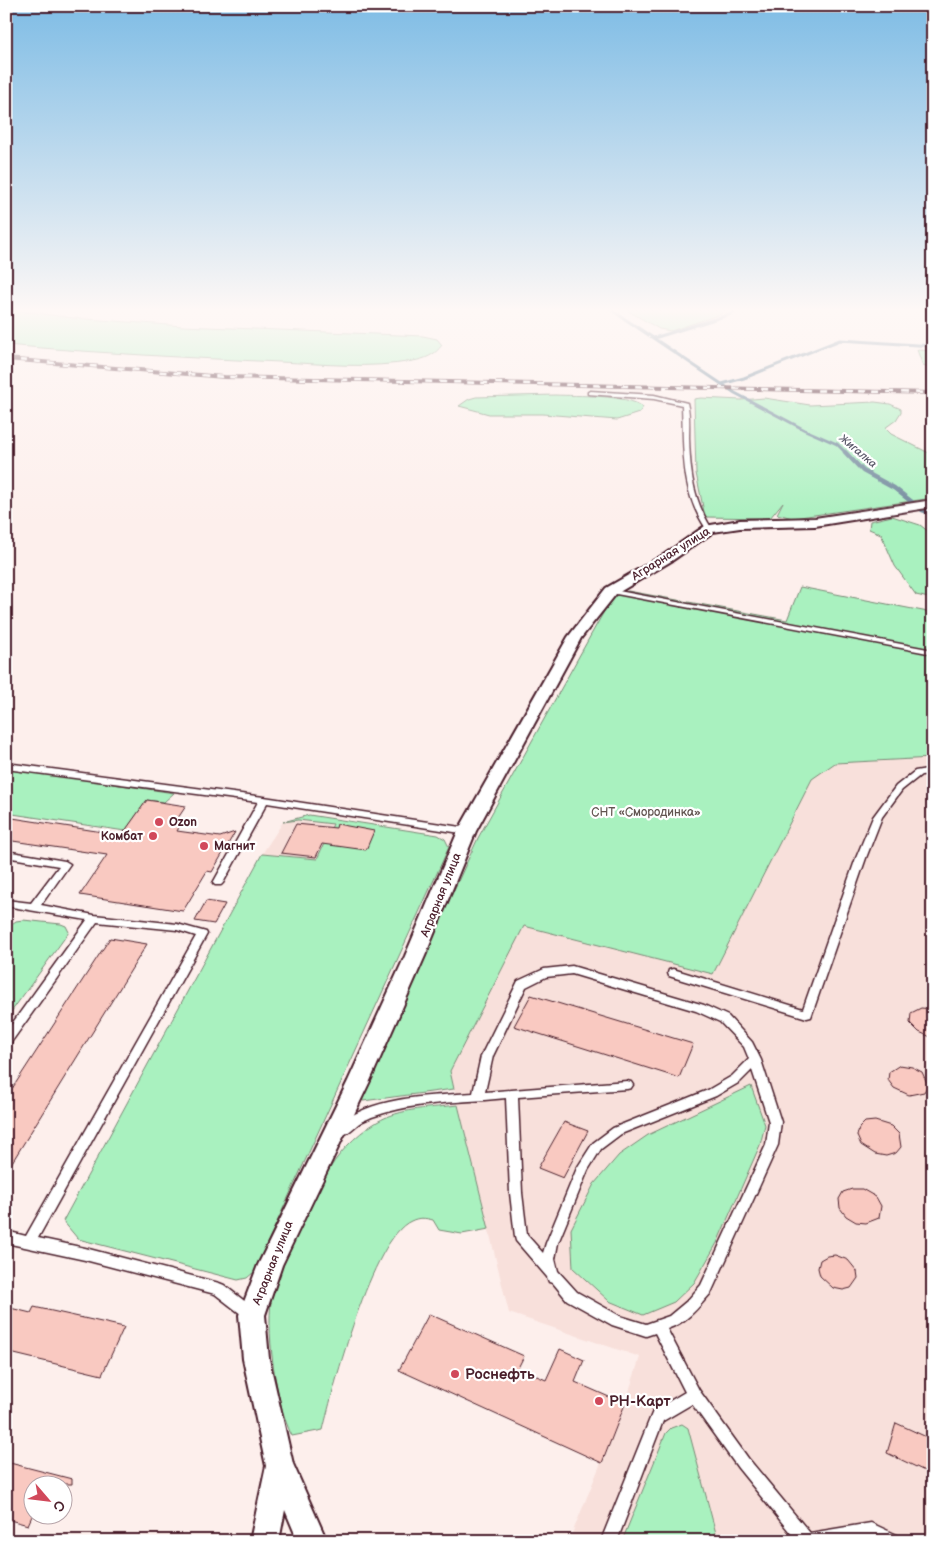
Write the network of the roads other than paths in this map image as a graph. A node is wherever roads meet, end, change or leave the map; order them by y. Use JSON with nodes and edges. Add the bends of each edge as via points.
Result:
{"nodes":[{"id":1,"x":590,"y":393,"type":"dead end"},
{"id":2,"x":922,"y":505,"type":"edge"},
{"id":3,"x":709,"y":529,"type":"junction"},
{"id":4,"x":611,"y":592,"type":"junction"},
{"id":5,"x":933,"y":652,"type":"edge"},
{"id":6,"x":6,"y":766,"type":"edge"},
{"id":7,"x":933,"y":771,"type":"edge"},
{"id":8,"x":264,"y":800,"type":"junction"},
{"id":9,"x":467,"y":831,"type":"junction"},
{"id":10,"x":6,"y":854,"type":"edge"},
{"id":11,"x":218,"y":883,"type":"dead end"},
{"id":12,"x":6,"y":904,"type":"edge"},
{"id":13,"x":34,"y":907,"type":"junction"},
{"id":14,"x":94,"y":918,"type":"junction"},
{"id":15,"x":673,"y":973,"type":"dead end"},
{"id":16,"x":6,"y":1041,"type":"edge"},
{"id":17,"x":755,"y":1060,"type":"junction"},
{"id":18,"x":627,"y":1085,"type":"dead end"},
{"id":19,"x":512,"y":1093,"type":"junction"},
{"id":20,"x":478,"y":1097,"type":"junction"},
{"id":21,"x":331,"y":1138,"type":"junction"},
{"id":22,"x":6,"y":1238,"type":"edge"},
{"id":23,"x":29,"y":1242,"type":"junction"},
{"id":24,"x":554,"y":1278,"type":"junction"},
{"id":25,"x":252,"y":1315,"type":"junction"},
{"id":26,"x":659,"y":1327,"type":"junction"},
{"id":27,"x":694,"y":1395,"type":"junction"},
{"id":28,"x":280,"y":1466,"type":"junction"},
{"id":29,"x":610,"y":1538,"type":"dead end"},
{"id":30,"x":806,"y":1540,"type":"edge"},
{"id":31,"x":264,"y":1541,"type":"edge"},
{"id":32,"x":313,"y":1541,"type":"edge"},
{"id":33,"x":891,"y":1541,"type":"edge"}],
"edges":[{"from":1,"to":3,"type":"lane","via":[[654,397],[685,404],[691,490],[698,515]]},
{"from":2,"to":3,"type":"street","name":"Аграрная улица","via":[[815,522],[740,524]]},
{"from":3,"to":4,"type":"street","name":"Аграрная улица"},
{"from":4,"to":5,"type":"lane"},
{"from":4,"to":9,"type":"street","name":"Аграрная улица","via":[[575,637]]},
{"from":6,"to":8,"type":"lane"},
{"from":7,"to":15,"type":"lane","via":[[918,773],[898,788],[878,817],[860,858],[807,1014]]},
{"from":8,"to":9,"type":"lane"},
{"from":8,"to":11,"type":"lane"},
{"from":9,"to":21,"type":"street","name":"Аграрная улица","via":[[415,956]]},
{"from":10,"to":13,"type":"lane","via":[[65,864]]},
{"from":12,"to":13,"type":"lane"},
{"from":13,"to":14,"type":"lane"},
{"from":14,"to":16,"type":"lane"},
{"from":14,"to":23,"type":"lane","via":[[178,927],[202,934]]},
{"from":17,"to":20,"type":"lane","via":[[748,1045],[724,1019],[700,1008],[572,970],[544,973],[522,984],[487,1056]]},
{"from":17,"to":24,"type":"lane","via":[[736,1080],[617,1132],[597,1146],[583,1168],[552,1243],[548,1259]]},
{"from":17,"to":26,"type":"lane","via":[[775,1122],[772,1145],[706,1288],[673,1321]]},
{"from":18,"to":19,"type":"lane"},
{"from":19,"to":20,"type":"lane"},
{"from":19,"to":24,"type":"lane","via":[[521,1237]]},
{"from":20,"to":21,"type":"lane","via":[[383,1110],[358,1119]]},
{"from":21,"to":25,"type":"street","name":"Аграрная улица","via":[[270,1265]]},
{"from":22,"to":23,"type":"lane"},
{"from":23,"to":25,"type":"lane","via":[[219,1289]]},
{"from":24,"to":26,"type":"lane","via":[[572,1296],[617,1321],[646,1330]]},
{"from":25,"to":28,"type":"street","name":"Аграрная улица","via":[[256,1359]]},
{"from":26,"to":27,"type":"lane"},
{"from":27,"to":29,"type":"lane","via":[[658,1416]]},
{"from":27,"to":30,"type":"lane","via":[[743,1464]]},
{"from":28,"to":31,"type":"street","name":"Аграрная улица"},
{"from":28,"to":32,"type":"street"},
{"from":30,"to":33,"type":"lane","via":[[871,1531]]}]}
